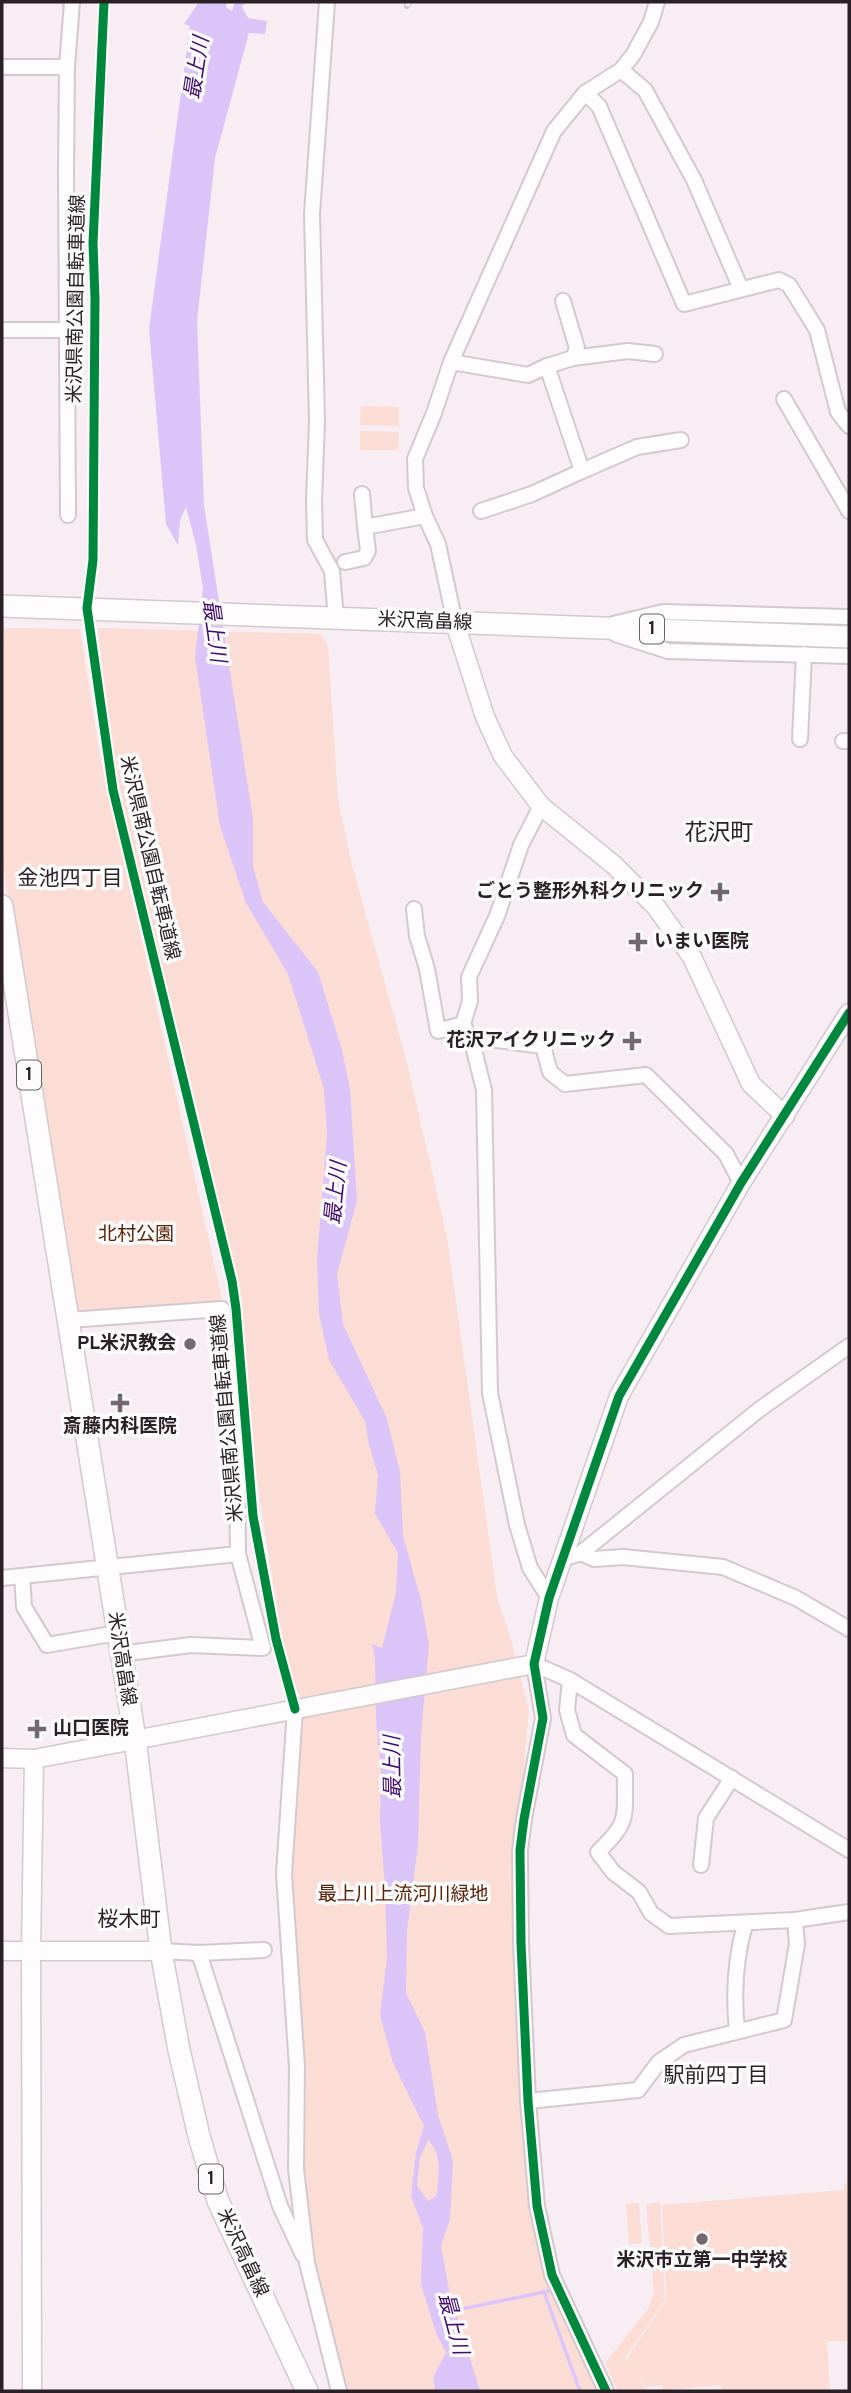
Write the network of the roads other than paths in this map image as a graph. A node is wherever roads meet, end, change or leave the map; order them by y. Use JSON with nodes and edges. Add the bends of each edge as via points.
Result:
{"nodes":[{"id":1,"x":72,"y":2,"type":"edge"},
{"id":2,"x":327,"y":2,"type":"edge"},
{"id":3,"x":657,"y":2,"type":"edge"},
{"id":4,"x":2,"y":66,"type":"edge"},
{"id":5,"x":67,"y":67,"type":"junction"},
{"id":6,"x":621,"y":70,"type":"junction"},
{"id":7,"x":585,"y":93,"type":"junction"},
{"id":8,"x":741,"y":289,"type":"junction"},
{"id":9,"x":563,"y":301,"type":"dead end"},
{"id":10,"x":2,"y":330,"type":"edge"},
{"id":11,"x":68,"y":330,"type":"junction"},
{"id":12,"x":655,"y":354,"type":"dead end"},
{"id":13,"x":573,"y":358,"type":"junction"},
{"id":14,"x":451,"y":362,"type":"junction"},
{"id":15,"x":547,"y":366,"type":"junction"},
{"id":16,"x":784,"y":399,"type":"dead end"},
{"id":17,"x":849,"y":426,"type":"edge"},
{"id":18,"x":681,"y":440,"type":"dead end"},
{"id":19,"x":582,"y":471,"type":"junction"},
{"id":20,"x":362,"y":494,"type":"dead end"},
{"id":21,"x":481,"y":511,"type":"dead end"},
{"id":22,"x":849,"y":511,"type":"edge"},
{"id":23,"x":68,"y":515,"type":"dead end"},
{"id":24,"x":425,"y":516,"type":"junction"},
{"id":25,"x":365,"y":527,"type":"junction"},
{"id":26,"x":345,"y":562,"type":"dead end"},
{"id":27,"x":2,"y":606,"type":"edge"},
{"id":28,"x":849,"y":617,"type":"edge"},
{"id":29,"x":328,"y":619,"type":"junction"},
{"id":30,"x":455,"y":623,"type":"junction"},
{"id":31,"x":598,"y":628,"type":"junction"},
{"id":32,"x":849,"y":637,"type":"edge"},
{"id":33,"x":804,"y":654,"type":"junction"},
{"id":34,"x":849,"y":656,"type":"edge"},
{"id":35,"x":800,"y":739,"type":"dead end"},
{"id":36,"x":541,"y":806,"type":"junction"},
{"id":37,"x":414,"y":909,"type":"dead end"},
{"id":38,"x":2,"y":913,"type":"edge"},
{"id":39,"x":849,"y":1013,"type":"edge"},
{"id":40,"x":463,"y":1024,"type":"junction"},
{"id":41,"x":472,"y":1042,"type":"junction"},
{"id":42,"x":785,"y":1116,"type":"junction"},
{"id":43,"x":741,"y":1183,"type":"junction"},
{"id":44,"x":69,"y":1320,"type":"junction"},
{"id":45,"x":849,"y":1346,"type":"edge"},
{"id":46,"x":581,"y":1553,"type":"junction"},
{"id":47,"x":238,"y":1554,"type":"junction"},
{"id":48,"x":562,"y":1559,"type":"junction"},
{"id":49,"x":107,"y":1566,"type":"junction"},
{"id":50,"x":22,"y":1576,"type":"junction"},
{"id":51,"x":2,"y":1578,"type":"edge"},
{"id":52,"x":549,"y":1598,"type":"junction"},
{"id":53,"x":849,"y":1629,"type":"edge"},
{"id":54,"x":119,"y":1644,"type":"junction"},
{"id":55,"x":534,"y":1664,"type":"junction"},
{"id":56,"x":570,"y":1680,"type":"junction"},
{"id":57,"x":295,"y":1709,"type":"junction"},
{"id":58,"x":135,"y":1740,"type":"junction"},
{"id":59,"x":2,"y":1758,"type":"edge"},
{"id":60,"x":34,"y":1759,"type":"junction"},
{"id":61,"x":732,"y":1778,"type":"junction"},
{"id":62,"x":849,"y":1850,"type":"edge"},
{"id":63,"x":701,"y":1865,"type":"dead end"},
{"id":64,"x":849,"y":1912,"type":"edge"},
{"id":65,"x":794,"y":1920,"type":"junction"},
{"id":66,"x":745,"y":1924,"type":"junction"},
{"id":67,"x":264,"y":1950,"type":"dead end"},
{"id":68,"x":2,"y":1951,"type":"edge"},
{"id":69,"x":31,"y":1951,"type":"junction"},
{"id":70,"x":161,"y":1951,"type":"junction"},
{"id":71,"x":200,"y":1953,"type":"junction"},
{"id":72,"x":737,"y":2030,"type":"junction"},
{"id":73,"x":528,"y":2101,"type":"junction"},
{"id":74,"x":307,"y":2263,"type":"junction"},
{"id":75,"x":32,"y":2391,"type":"edge"},
{"id":76,"x":307,"y":2391,"type":"edge"},
{"id":77,"x":339,"y":2391,"type":"edge"},
{"id":78,"x":606,"y":2391,"type":"edge"}],
"edges":[{"from":1,"to":5,"type":"street"},
{"from":2,"to":29,"type":"street","via":[[312,214],[315,540],[332,571]]},
{"from":3,"to":6,"type":"street","via":[[645,33]]},
{"from":4,"to":5,"type":"street"},
{"from":5,"to":11,"type":"street"},
{"from":6,"to":7,"type":"street"},
{"from":6,"to":8,"type":"street","via":[[645,90],[694,180]]},
{"from":7,"to":8,"type":"street","via":[[599,106],[684,304]]},
{"from":7,"to":14,"type":"street","via":[[554,131]]},
{"from":8,"to":17,"type":"street","via":[[779,280],[789,285],[817,330],[838,412]]},
{"from":9,"to":13,"type":"street","via":[[577,348]]},
{"from":10,"to":11,"type":"street"},
{"from":11,"to":23,"type":"street"},
{"from":12,"to":13,"type":"street","via":[[628,351]]},
{"from":13,"to":15,"type":"street"},
{"from":14,"to":15,"type":"street","via":[[528,375]]},
{"from":14,"to":24,"type":"street","via":[[415,459],[416,488]]},
{"from":15,"to":19,"type":"street"},
{"from":16,"to":22,"type":"street"},
{"from":18,"to":19,"type":"street","via":[[637,447]]},
{"from":19,"to":21,"type":"street"},
{"from":20,"to":25,"type":"street"},
{"from":24,"to":25,"type":"street"},
{"from":24,"to":30,"type":"street","via":[[438,544]]},
{"from":25,"to":26,"type":"street","via":[[368,551],[364,558]]},
{"from":27,"to":29,"type":"main road","name":"米沢高畠線","number":"1"},
{"from":28,"to":31,"type":"street","via":[[663,612]]},
{"from":29,"to":30,"type":"main road","name":"米沢高畠線","number":"1"},
{"from":30,"to":31,"type":"main road","name":"米沢高畠線","number":"1"},
{"from":30,"to":36,"type":"street","via":[[485,717],[503,756]]},
{"from":31,"to":32,"type":"main road","name":"米沢高畠線","number":"1"},
{"from":31,"to":33,"type":"street","via":[[668,651]]},
{"from":33,"to":34,"type":"street"},
{"from":33,"to":35,"type":"street"},
{"from":36,"to":40,"type":"street","via":[[468,977],[470,1001]]},
{"from":36,"to":42,"type":"street","via":[[614,865],[656,907],[692,957],[751,1084]]},
{"from":37,"to":40,"type":"street","via":[[438,1031]]},
{"from":38,"to":44,"type":"main road","name":"米沢高畠線","number":"1"},
{"from":39,"to":42,"type":"street"},
{"from":40,"to":41,"type":"street"},
{"from":41,"to":43,"type":"street","via":[[481,1038],[543,1046],[550,1072],[565,1084],[646,1075],[726,1154]]},
{"from":41,"to":52,"type":"street","via":[[484,1090],[490,1394],[517,1525],[530,1568]]},
{"from":42,"to":43,"type":"street"},
{"from":43,"to":48,"type":"street","via":[[619,1396]]},
{"from":44,"to":47,"type":"street","via":[[222,1309],[237,1475]]},
{"from":44,"to":49,"type":"main road","name":"米沢高畠線","number":"1"},
{"from":45,"to":46,"type":"street","via":[[760,1409]]},
{"from":46,"to":48,"type":"street"},
{"from":46,"to":53,"type":"street","via":[[594,1559],[723,1567],[796,1598]]},
{"from":47,"to":49,"type":"street"},
{"from":47,"to":54,"type":"street","via":[[263,1648]]},
{"from":48,"to":52,"type":"street"},
{"from":49,"to":50,"type":"street"},
{"from":49,"to":54,"type":"main road","name":"米沢高畠線","number":"1"},
{"from":50,"to":51,"type":"street"},
{"from":50,"to":54,"type":"street","via":[[24,1607],[47,1645]]},
{"from":52,"to":55,"type":"street"},
{"from":54,"to":58,"type":"main road","name":"米沢高畠線","number":"1"},
{"from":55,"to":56,"type":"street"},
{"from":55,"to":57,"type":"street"},
{"from":55,"to":73,"type":"street","via":[[543,1718],[520,1850]]},
{"from":56,"to":61,"type":"street"},
{"from":56,"to":66,"type":"street","via":[[567,1710],[574,1735],[625,1774],[624,1820],[618,1833],[598,1852],[669,1926]]},
{"from":57,"to":58,"type":"street"},
{"from":57,"to":74,"type":"street","via":[[284,1874],[297,2067],[296,2169]]},
{"from":58,"to":60,"type":"street"},
{"from":58,"to":70,"type":"main road","name":"米沢高畠線","number":"1"},
{"from":59,"to":60,"type":"street"},
{"from":60,"to":69,"type":"street"},
{"from":61,"to":62,"type":"street"},
{"from":61,"to":63,"type":"street","via":[[706,1818]]},
{"from":64,"to":65,"type":"street"},
{"from":65,"to":66,"type":"street"},
{"from":65,"to":72,"type":"street","via":[[797,1944],[784,2020]]},
{"from":66,"to":72,"type":"street","via":[[733,1994]]},
{"from":67,"to":71,"type":"street"},
{"from":68,"to":69,"type":"street"},
{"from":69,"to":70,"type":"street"},
{"from":69,"to":75,"type":"street"},
{"from":70,"to":71,"type":"street"},
{"from":70,"to":76,"type":"main road","name":"米沢高畠線","number":"1","via":[[187,2087],[218,2201]]},
{"from":71,"to":74,"type":"street","via":[[280,2206]]},
{"from":72,"to":73,"type":"street","via":[[684,2045],[659,2062],[638,2090]]},
{"from":73,"to":78,"type":"street","via":[[537,2206],[552,2275]]},
{"from":74,"to":77,"type":"street"}]}
